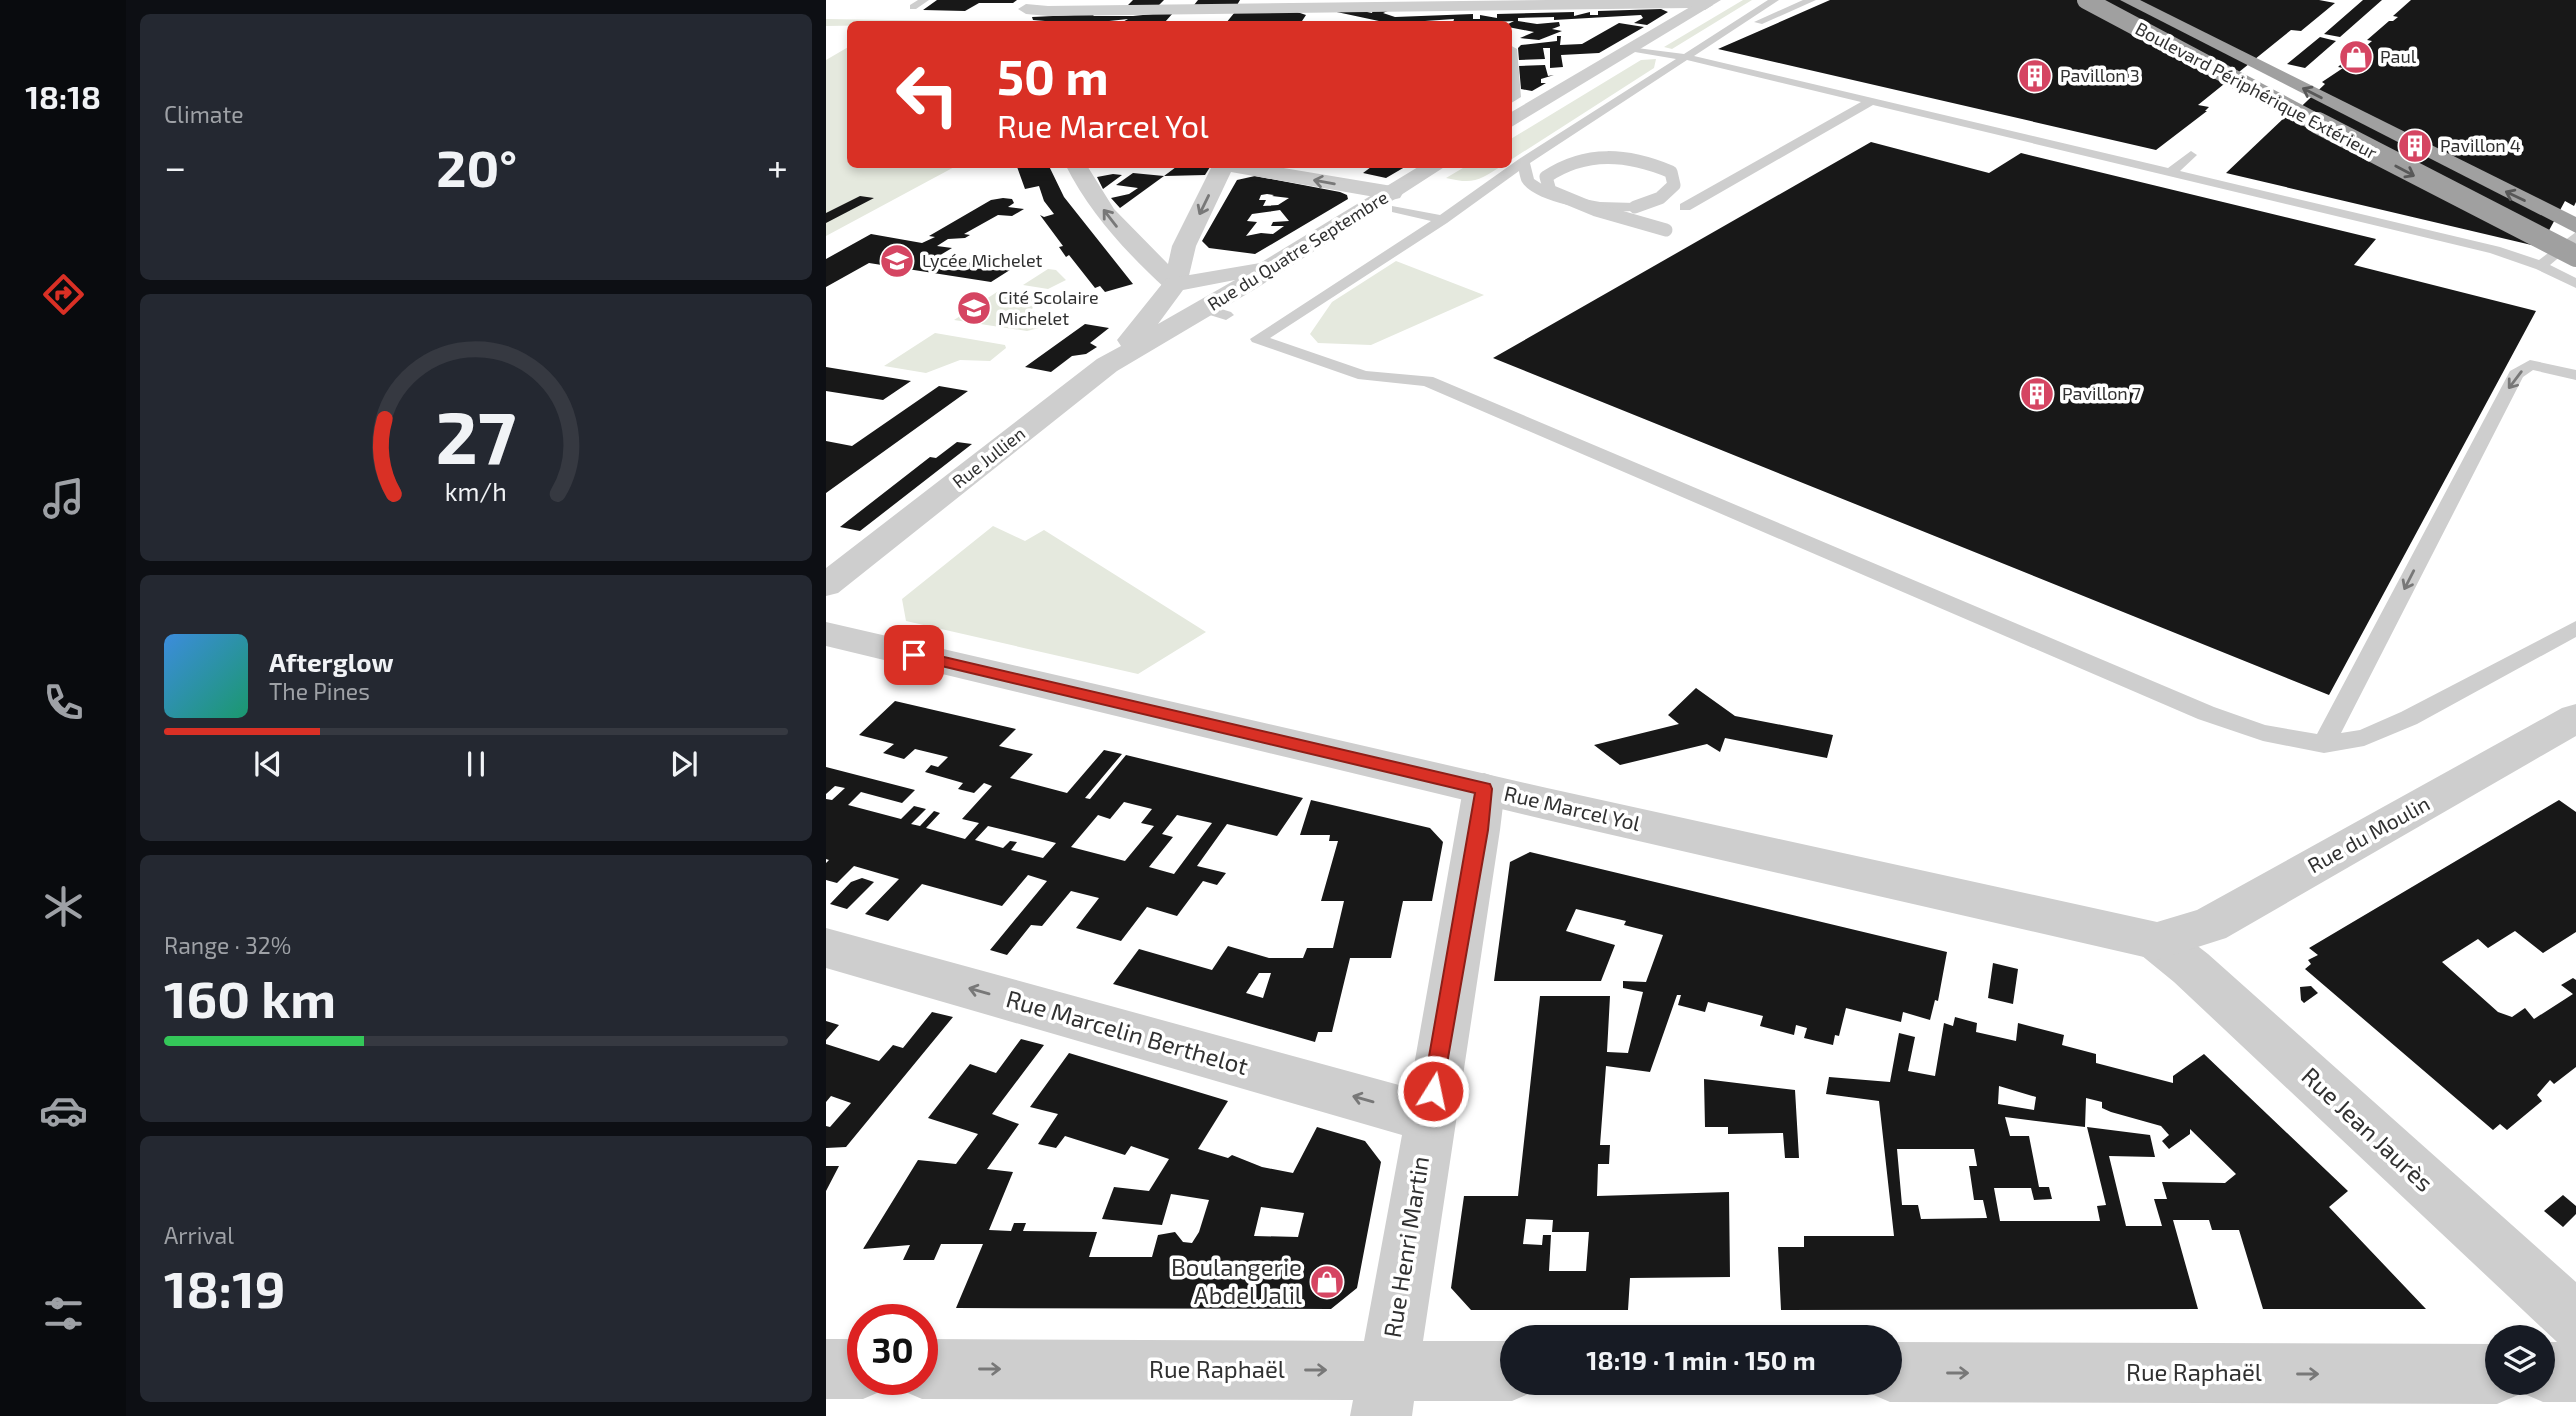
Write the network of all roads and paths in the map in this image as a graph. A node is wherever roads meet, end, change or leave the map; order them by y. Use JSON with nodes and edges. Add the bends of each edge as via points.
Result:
{"nodes":[{"id":1,"x":924,"y":0,"type":"edge"},
{"id":2,"x":1774,"y":0,"type":"edge"},
{"id":3,"x":1811,"y":0,"type":"edge"},
{"id":4,"x":2086,"y":0,"type":"edge"},
{"id":5,"x":2128,"y":0,"type":"edge"},
{"id":6,"x":1709,"y":2,"type":"edge"},
{"id":7,"x":1031,"y":4,"type":"edge"},
{"id":8,"x":913,"y":7,"type":"dead end"},
{"id":9,"x":1320,"y":11,"type":"edge"},
{"id":10,"x":1008,"y":20,"type":"dead end"},
{"id":11,"x":1365,"y":21,"type":"edge"},
{"id":12,"x":1704,"y":46,"type":"junction"},
{"id":13,"x":1633,"y":49,"type":"junction"},
{"id":14,"x":1686,"y":57,"type":"junction"},
{"id":15,"x":1870,"y":102,"type":"junction"},
{"id":16,"x":1512,"y":121,"type":"edge"},
{"id":17,"x":2191,"y":155,"type":"dead end"},
{"id":18,"x":1523,"y":162,"type":"junction"},
{"id":19,"x":1078,"y":168,"type":"edge"},
{"id":20,"x":1223,"y":168,"type":"edge"},
{"id":21,"x":1238,"y":168,"type":"edge"},
{"id":22,"x":1434,"y":168,"type":"edge"},
{"id":23,"x":2170,"y":173,"type":"junction"},
{"id":24,"x":1394,"y":201,"type":"junction"},
{"id":25,"x":1685,"y":207,"type":"dead end"},
{"id":26,"x":1443,"y":220,"type":"junction"},
{"id":27,"x":2576,"y":226,"type":"edge"},
{"id":28,"x":1666,"y":230,"type":"dead end"},
{"id":29,"x":2576,"y":236,"type":"edge"},
{"id":30,"x":1184,"y":246,"type":"junction"},
{"id":31,"x":1138,"y":251,"type":"junction"},
{"id":32,"x":2576,"y":256,"type":"edge"},
{"id":33,"x":1270,"y":266,"type":"junction"},
{"id":34,"x":2541,"y":266,"type":"junction"},
{"id":35,"x":1248,"y":283,"type":"junction"},
{"id":36,"x":1175,"y":284,"type":"junction"},
{"id":37,"x":2576,"y":284,"type":"edge"},
{"id":38,"x":1155,"y":335,"type":"junction"},
{"id":39,"x":1107,"y":365,"type":"junction"},
{"id":40,"x":2576,"y":375,"type":"edge"},
{"id":41,"x":826,"y":585,"type":"edge"},
{"id":42,"x":2576,"y":628,"type":"edge"},
{"id":43,"x":826,"y":634,"type":"edge"},
{"id":44,"x":2576,"y":718,"type":"edge"},
{"id":45,"x":2324,"y":744,"type":"junction"},
{"id":46,"x":1484,"y":789,"type":"junction"},
{"id":47,"x":2157,"y":940,"type":"junction"},
{"id":48,"x":826,"y":948,"type":"edge"},
{"id":49,"x":1429,"y":1118,"type":"junction"},
{"id":50,"x":2576,"y":1321,"type":"edge"},
{"id":51,"x":826,"y":1369,"type":"edge"},
{"id":52,"x":847,"y":1369,"type":"edge"},
{"id":53,"x":938,"y":1370,"type":"edge"},
{"id":54,"x":2555,"y":1372,"type":"edge"},
{"id":55,"x":1500,"y":1373,"type":"edge"},
{"id":56,"x":1902,"y":1373,"type":"edge"},
{"id":57,"x":2576,"y":1373,"type":"edge"},
{"id":58,"x":2485,"y":1374,"type":"edge"},
{"id":59,"x":1384,"y":1393,"type":"edge"}],
"edges":[{"from":1,"to":8,"type":"lane"},
{"from":2,"to":12,"type":"lane"},
{"from":3,"to":12,"type":"lane"},
{"from":4,"to":32,"type":"highway","name":"Boulevard Périphérique Extérieur","one_way":true,"bridge":true},
{"from":27,"to":5,"type":"highway","one_way":true},
{"from":6,"to":9,"type":"street"},
{"from":6,"to":13,"type":"street"},
{"from":7,"to":9,"type":"street","via":[[1048,11]]},
{"from":7,"to":10,"type":"street"},
{"from":9,"to":11,"type":"street"},
{"from":12,"to":14,"type":"lane"},
{"from":13,"to":14,"type":"lane"},
{"from":13,"to":16,"type":"street"},
{"from":14,"to":15,"type":"lane"},
{"from":14,"to":18,"type":"lane"},
{"from":15,"to":23,"type":"lane"},
{"from":15,"to":25,"type":"lane"},
{"from":17,"to":23,"type":"lane"},
{"from":18,"to":26,"type":"lane"},
{"from":18,"to":28,"type":"lane","bridge":true,"via":[[1528,181],[1553,197],[1600,206],[1635,207],[1660,198],[1674,185],[1671,172],[1648,161],[1611,156],[1560,167],[1546,177],[1550,191],[1596,210]]},
{"from":31,"to":19,"type":"street","one_way":true,"via":[[1086,187]]},
{"from":20,"to":30,"type":"street","one_way":true},
{"from":24,"to":21,"type":"street","one_way":true},
{"from":22,"to":24,"type":"street","name":"Rue du Quatre Septembre"},
{"from":23,"to":34,"type":"lane","via":[[2495,250]]},
{"from":24,"to":26,"type":"lane"},
{"from":24,"to":33,"type":"street","name":"Rue du Quatre Septembre"},
{"from":26,"to":45,"type":"lane","via":[[1258,339],[1364,376],[1427,380],[2206,713],[2263,733]]},
{"from":29,"to":34,"type":"lane"},
{"from":30,"to":31,"type":"street","via":[[1159,253]]},
{"from":30,"to":36,"type":"street"},
{"from":31,"to":36,"type":"street"},
{"from":33,"to":35,"type":"street","name":"Rue du Quatre Septembre"},
{"from":33,"to":36,"type":"street"},
{"from":34,"to":37,"type":"lane"},
{"from":35,"to":36,"type":"street","via":[[1221,290]]},
{"from":35,"to":38,"type":"street","name":"Rue du Quatre Septembre","via":[[1215,312]]},
{"from":36,"to":38,"type":"street","via":[[1186,301]]},
{"from":36,"to":39,"type":"street"},
{"from":38,"to":39,"type":"street","name":"Rue Jullien"},
{"from":39,"to":41,"type":"street","name":"Rue Jullien"},
{"from":40,"to":45,"type":"lane","one_way":true,"via":[[2530,366],[2516,374]]},
{"from":42,"to":45,"type":"lane","via":[[2409,718],[2364,738]]},
{"from":43,"to":46,"type":"street","name":"Rue Marcel Yol"},
{"from":44,"to":47,"type":"street","name":"Rue du Moulin","via":[[2210,925]]},
{"from":46,"to":47,"type":"street","name":"Rue Marcel Yol"},
{"from":46,"to":49,"type":"street","name":"Rue Henri Martin"},
{"from":47,"to":50,"type":"street","name":"Rue Jean Jaurès"},
{"from":49,"to":48,"type":"street","name":"Rue Marcelin Berthelot","one_way":true},
{"from":49,"to":59,"type":"street","name":"Rue Henri Martin"},
{"from":51,"to":52,"type":"street"},
{"from":53,"to":59,"type":"street","name":"Rue Raphaël","one_way":true},
{"from":54,"to":57,"type":"street"},
{"from":55,"to":59,"type":"street","name":"Rue Raphaël"},
{"from":56,"to":58,"type":"street","name":"Rue Raphaël","one_way":true}]}
